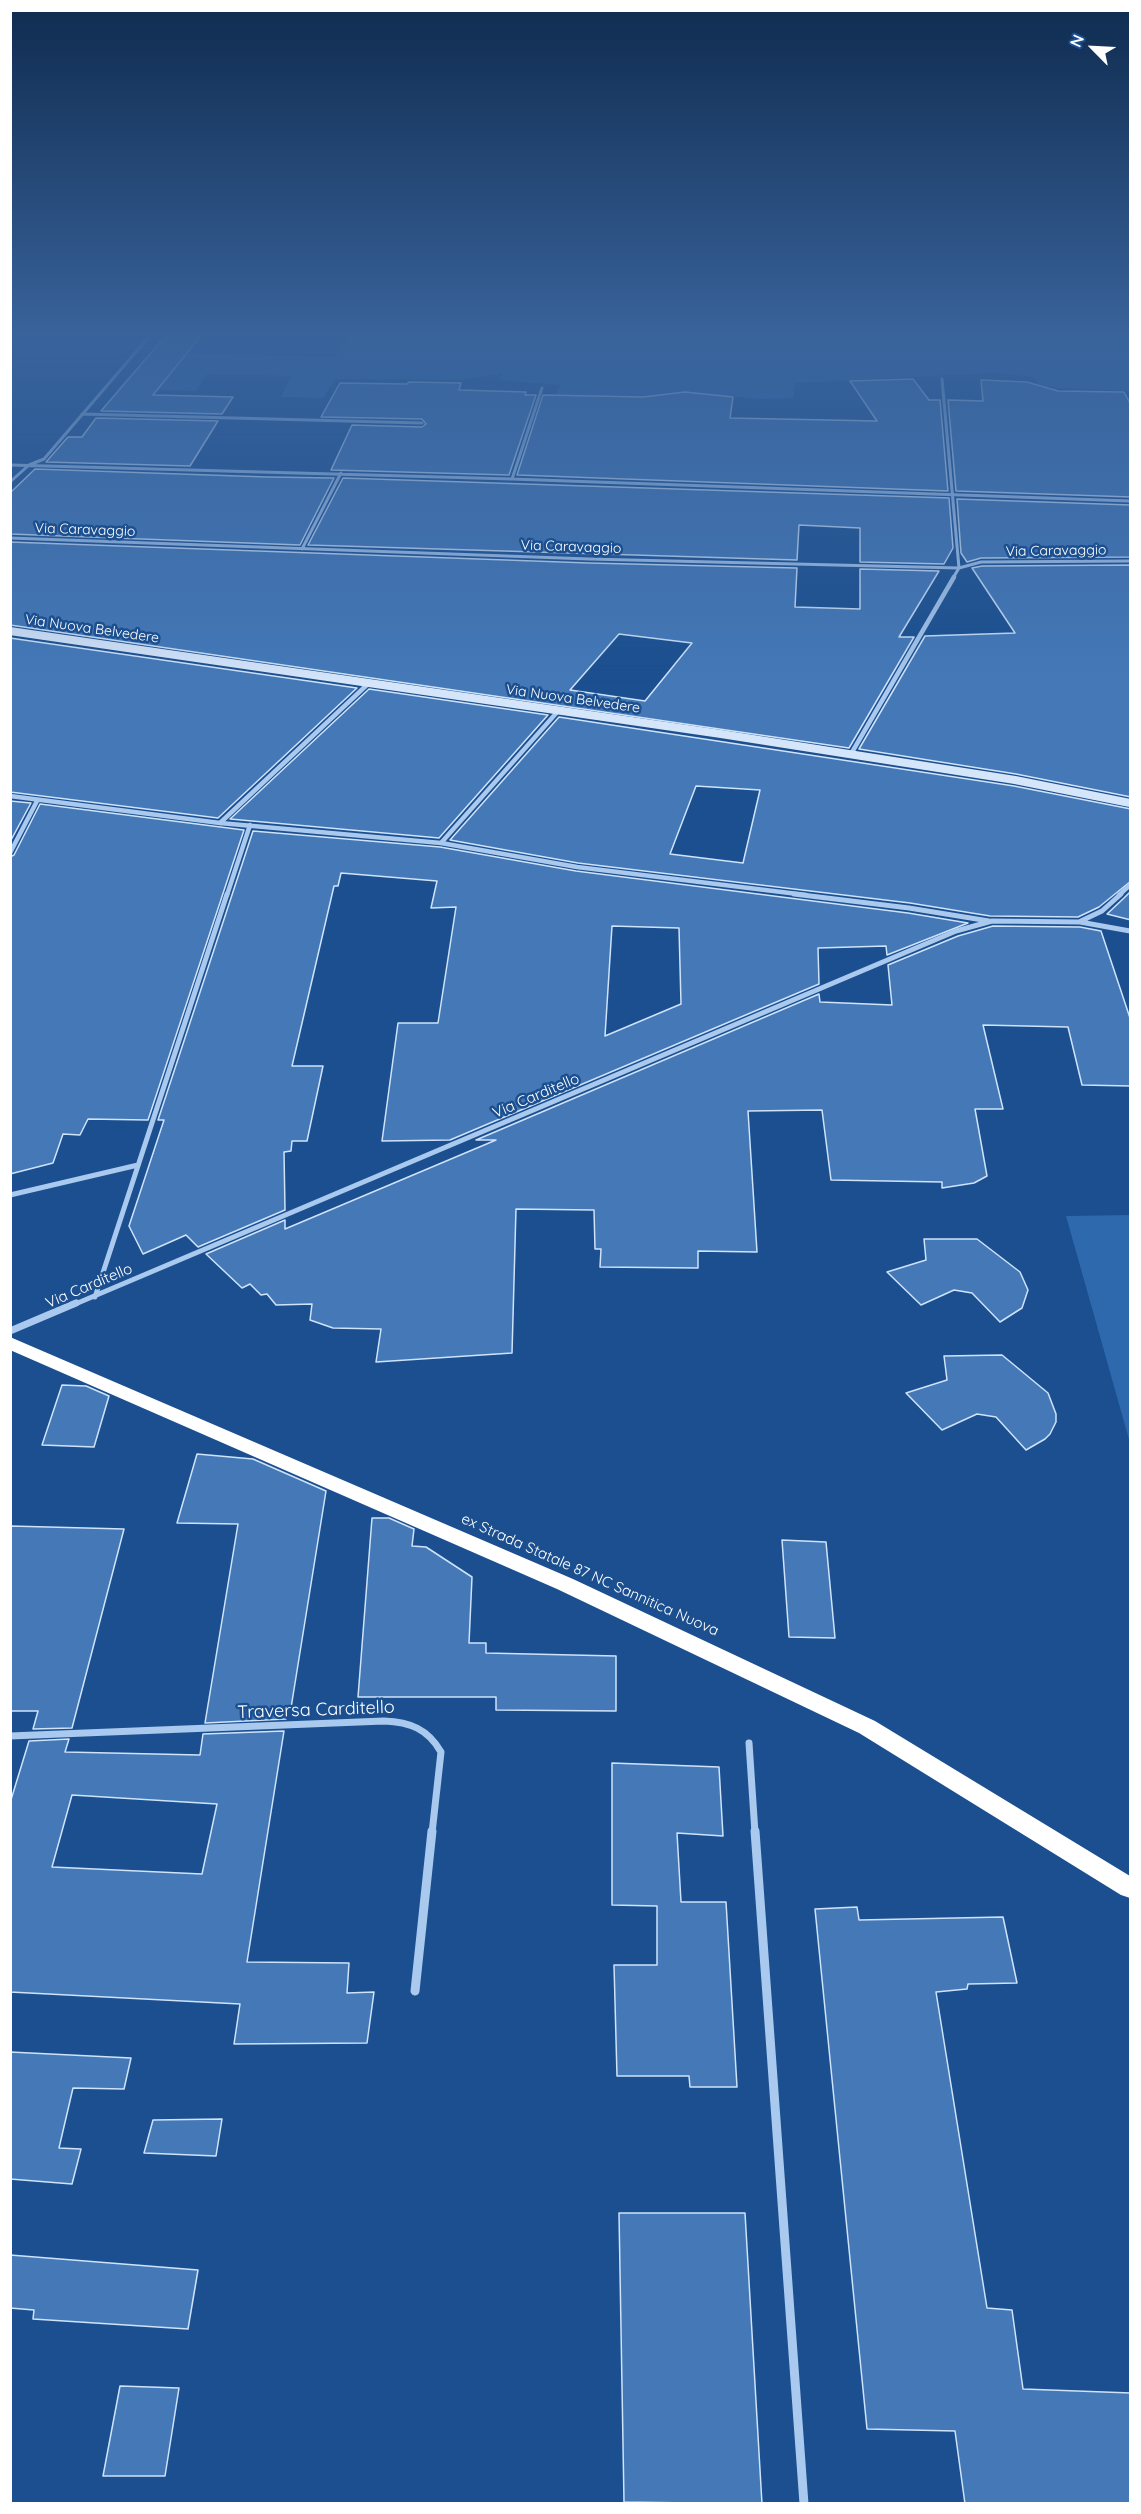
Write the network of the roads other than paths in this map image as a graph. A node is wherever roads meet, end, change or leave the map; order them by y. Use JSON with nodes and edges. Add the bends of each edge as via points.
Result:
{"nodes":[{"id":1,"x":52,"y":449,"type":"edge"},
{"id":2,"x":522,"y":449,"type":"edge"},
{"id":3,"x":948,"y":449,"type":"edge"},
{"id":4,"x":10,"y":465,"type":"edge"},
{"id":5,"x":29,"y":465,"type":"junction"},
{"id":6,"x":341,"y":473,"type":"junction"},
{"id":7,"x":512,"y":479,"type":"junction"},
{"id":8,"x":10,"y":482,"type":"edge"},
{"id":9,"x":952,"y":495,"type":"junction"},
{"id":10,"x":1131,"y":501,"type":"edge"},
{"id":11,"x":10,"y":538,"type":"edge"},
{"id":12,"x":302,"y":549,"type":"junction"},
{"id":13,"x":1131,"y":561,"type":"edge"},
{"id":14,"x":959,"y":568,"type":"junction"},
{"id":15,"x":10,"y":632,"type":"edge"},
{"id":16,"x":370,"y":682,"type":"junction"},
{"id":17,"x":559,"y":710,"type":"junction"},
{"id":18,"x":851,"y":754,"type":"junction"},
{"id":19,"x":10,"y":796,"type":"edge"},
{"id":20,"x":37,"y":801,"type":"junction"},
{"id":21,"x":1131,"y":803,"type":"edge"},
{"id":22,"x":220,"y":823,"type":"junction"},
{"id":23,"x":250,"y":825,"type":"junction"},
{"id":24,"x":441,"y":843,"type":"junction"},
{"id":25,"x":10,"y":853,"type":"edge"},
{"id":26,"x":1131,"y":885,"type":"edge"},
{"id":27,"x":992,"y":921,"type":"junction"},
{"id":28,"x":1080,"y":922,"type":"junction"},
{"id":29,"x":1131,"y":931,"type":"edge"},
{"id":30,"x":138,"y":1165,"type":"junction"},
{"id":31,"x":10,"y":1195,"type":"edge"},
{"id":32,"x":95,"y":1297,"type":"junction"},
{"id":33,"x":10,"y":1331,"type":"edge"},
{"id":34,"x":10,"y":1343,"type":"edge"},
{"id":35,"x":10,"y":1736,"type":"edge"},
{"id":36,"x":748,"y":1743,"type":"dead end"},
{"id":37,"x":1131,"y":1888,"type":"edge"},
{"id":38,"x":415,"y":1990,"type":"dead end"},
{"id":39,"x":804,"y":2504,"type":"edge"}],
"edges":[{"from":1,"to":5,"type":"street","via":[[44,459]]},
{"from":2,"to":7,"type":"street"},
{"from":3,"to":9,"type":"street"},
{"from":4,"to":5,"type":"street"},
{"from":5,"to":6,"type":"street"},
{"from":5,"to":8,"type":"street"},
{"from":6,"to":7,"type":"street"},
{"from":6,"to":12,"type":"street"},
{"from":7,"to":9,"type":"street"},
{"from":9,"to":10,"type":"street"},
{"from":9,"to":14,"type":"street"},
{"from":11,"to":12,"type":"street","name":"Via Caravaggio"},
{"from":12,"to":14,"type":"street","name":"Via Caravaggio"},
{"from":13,"to":14,"type":"street","name":"Via Caravaggio","via":[[981,562]]},
{"from":14,"to":18,"type":"street"},
{"from":15,"to":16,"type":"street","name":"Via Nuova Belvedere"},
{"from":16,"to":17,"type":"street","name":"Via Nuova Belvedere"},
{"from":16,"to":22,"type":"street"},
{"from":17,"to":18,"type":"street","name":"Via Nuova Belvedere"},
{"from":17,"to":24,"type":"street"},
{"from":18,"to":21,"type":"street","name":"Via Nuova Belvedere"},
{"from":19,"to":20,"type":"street"},
{"from":20,"to":22,"type":"street"},
{"from":20,"to":25,"type":"street"},
{"from":22,"to":23,"type":"street"},
{"from":23,"to":24,"type":"street"},
{"from":23,"to":30,"type":"street"},
{"from":24,"to":27,"type":"street","via":[[577,867]]},
{"from":26,"to":28,"type":"street","via":[[1102,911]]},
{"from":27,"to":28,"type":"street","name":"Via Carditello"},
{"from":27,"to":32,"type":"street","name":"Via Carditello","via":[[905,952]]},
{"from":28,"to":29,"type":"street","name":"Via Carditello"},
{"from":30,"to":31,"type":"street"},
{"from":30,"to":32,"type":"street"},
{"from":32,"to":33,"type":"street","name":"Via Carditello"},
{"from":34,"to":37,"type":"highway","name":"ex Strada Statale 87 NC Sannitica Nuova","via":[[565,1584],[867,1727]]},
{"from":35,"to":38,"type":"street","name":"Traversa Carditello","via":[[392,1721],[427,1731],[441,1752]]},
{"from":36,"to":39,"type":"street"}]}
